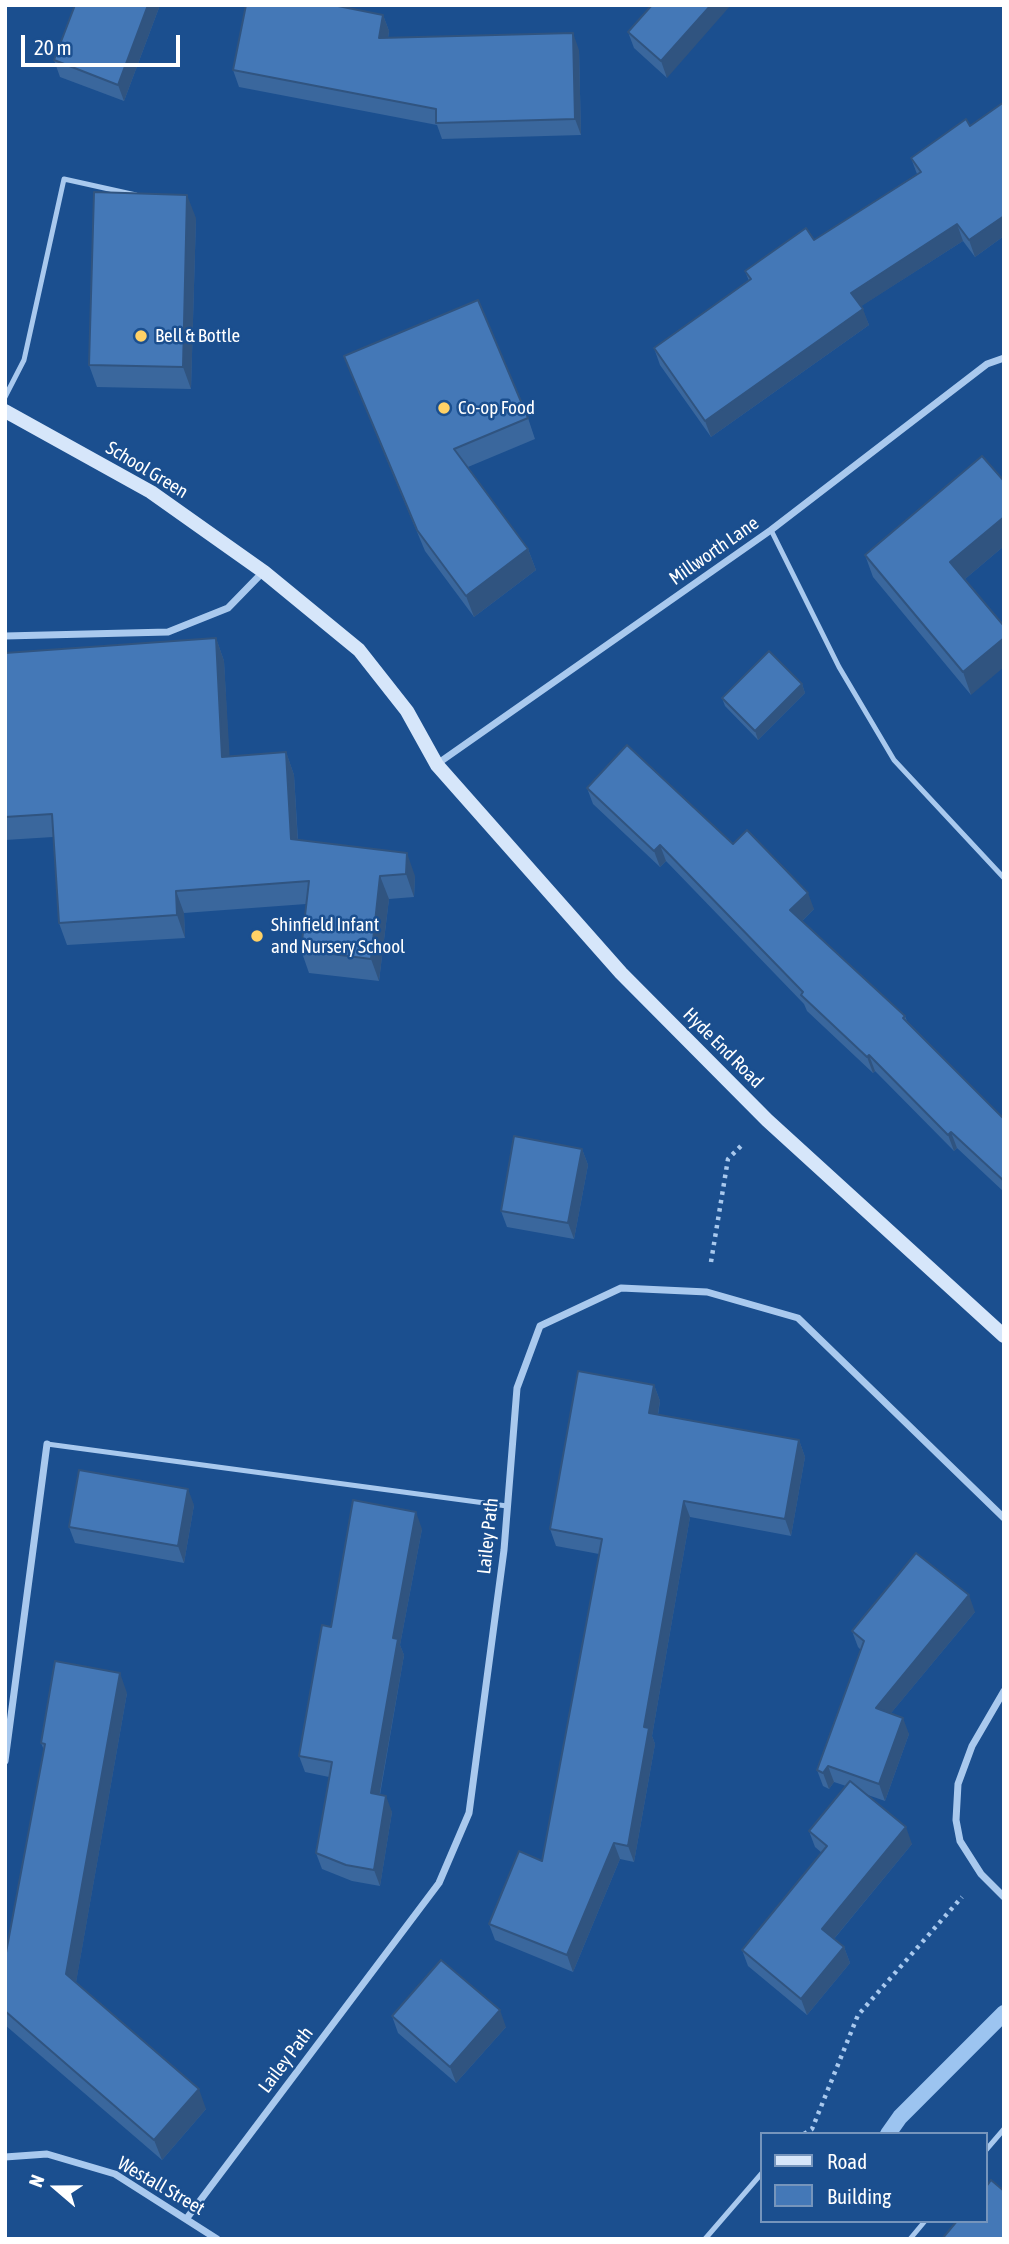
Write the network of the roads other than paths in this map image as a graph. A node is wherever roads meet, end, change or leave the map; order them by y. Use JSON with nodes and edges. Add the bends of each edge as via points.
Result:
{"nodes":[{"id":1,"x":142,"y":196,"type":"edge"},
{"id":2,"x":1004,"y":358,"type":"edge"},
{"id":3,"x":5,"y":397,"type":"edge"},
{"id":4,"x":5,"y":411,"type":"edge"},
{"id":5,"x":771,"y":530,"type":"junction"},
{"id":6,"x":264,"y":572,"type":"junction"},
{"id":7,"x":5,"y":636,"type":"edge"},
{"id":8,"x":437,"y":765,"type":"junction"},
{"id":9,"x":1004,"y":878,"type":"edge"},
{"id":10,"x":1004,"y":1336,"type":"edge"},
{"id":11,"x":47,"y":1444,"type":"joint"},
{"id":12,"x":508,"y":1506,"type":"junction"},
{"id":13,"x":1004,"y":1518,"type":"edge"},
{"id":14,"x":1004,"y":1691,"type":"edge"},
{"id":15,"x":9,"y":1703,"type":"edge"},
{"id":16,"x":5,"y":1760,"type":"edge"},
{"id":17,"x":1004,"y":1897,"type":"edge"},
{"id":18,"x":1004,"y":2129,"type":"edge"},
{"id":19,"x":988,"y":2148,"type":"edge"},
{"id":20,"x":5,"y":2157,"type":"edge"},
{"id":21,"x":760,"y":2176,"type":"edge"},
{"id":22,"x":187,"y":2218,"type":"junction"},
{"id":23,"x":923,"y":2223,"type":"edge"},
{"id":24,"x":217,"y":2239,"type":"edge"},
{"id":25,"x":705,"y":2239,"type":"edge"},
{"id":26,"x":910,"y":2239,"type":"edge"}],
"edges":[{"from":1,"to":3,"type":"lane","via":[[64,179],[24,360]]},
{"from":2,"to":5,"type":"street","name":"Millworth Lane","via":[[987,363]]},
{"from":4,"to":6,"type":"main road","name":"School Green","via":[[152,492]]},
{"from":5,"to":8,"type":"street","name":"Millworth Lane"},
{"from":5,"to":9,"type":"lane","via":[[839,667],[894,760]]},
{"from":6,"to":7,"type":"street","via":[[228,608],[168,632]]},
{"from":6,"to":8,"type":"main road","name":"School Green","via":[[359,650],[407,711]]},
{"from":8,"to":10,"type":"main road","name":"Hyde End Road","via":[[621,973],[768,1120]]},
{"from":11,"to":12,"type":"lane"},
{"from":11,"to":15,"type":"street"},
{"from":12,"to":13,"type":"street","name":"Lailey Path","via":[[517,1388],[540,1326],[621,1288],[707,1292],[799,1318]]},
{"from":12,"to":22,"type":"street","name":"Lailey Path","via":[[469,1813],[439,1883]]},
{"from":14,"to":17,"type":"street","via":[[972,1746],[958,1784],[956,1820],[960,1841],[981,1874]]},
{"from":15,"to":16,"type":"street"},
{"from":18,"to":19,"type":"lane"},
{"from":20,"to":22,"type":"street","name":"Westall Street","via":[[47,2154],[115,2174]]},
{"from":21,"to":25,"type":"lane"},
{"from":22,"to":24,"type":"street","name":"Westall Street"},
{"from":23,"to":26,"type":"lane"}]}
